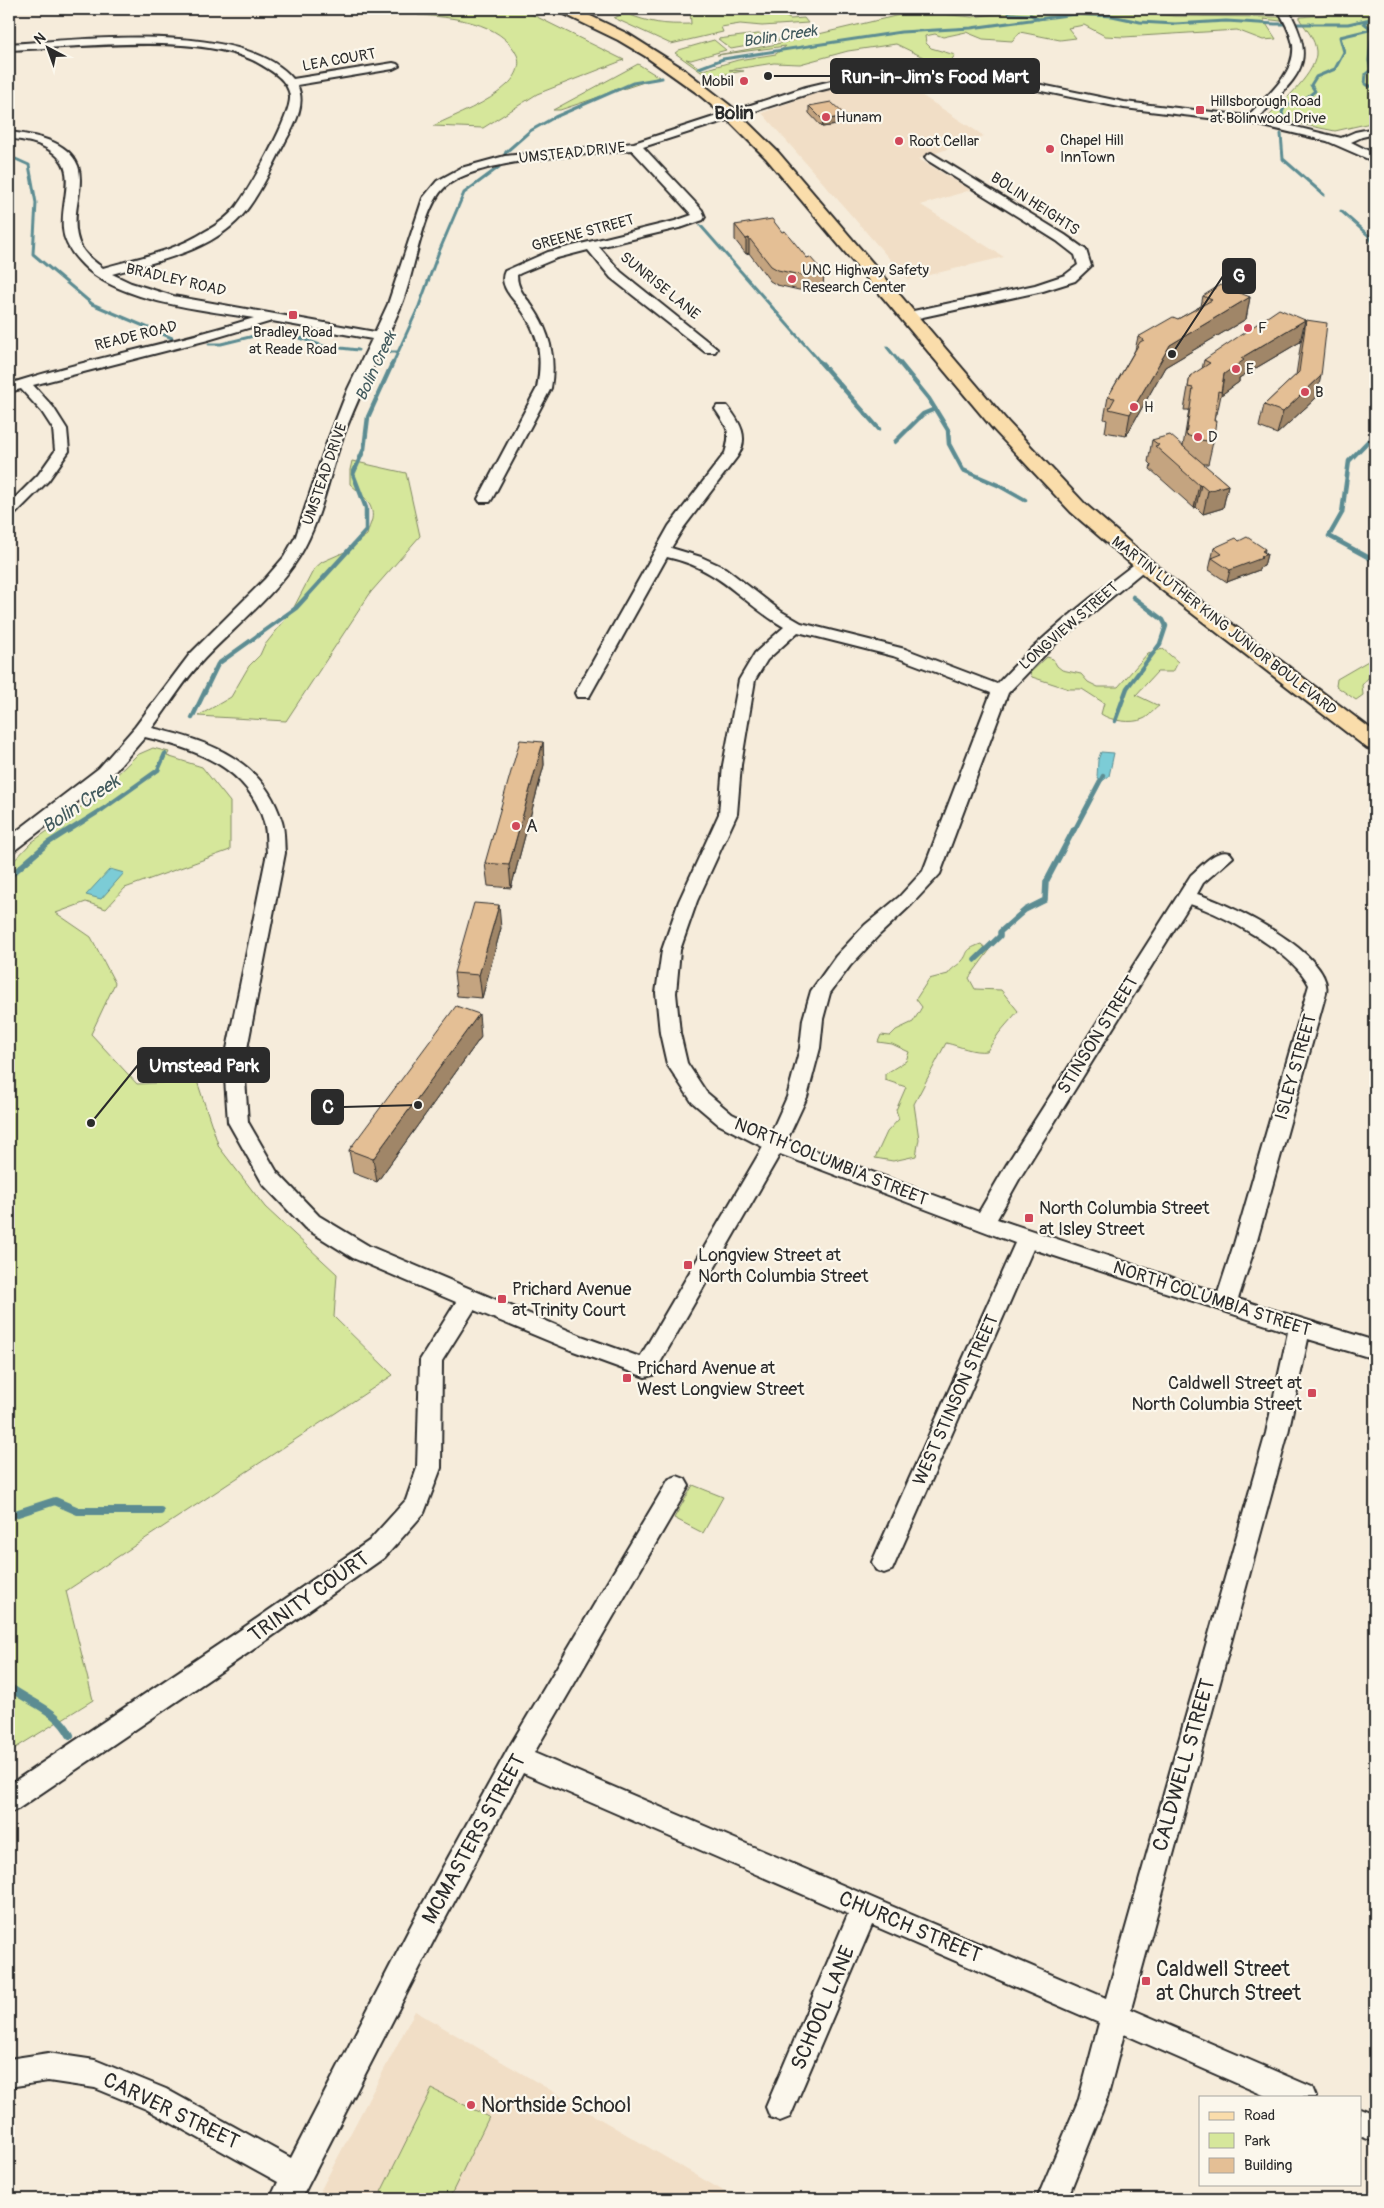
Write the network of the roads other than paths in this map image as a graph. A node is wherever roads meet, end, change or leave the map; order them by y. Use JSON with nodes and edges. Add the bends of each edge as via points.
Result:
{"nodes":[{"id":1,"x":566,"y":9,"type":"edge"},
{"id":2,"x":1283,"y":9,"type":"edge"},
{"id":3,"x":9,"y":47,"type":"edge"},
{"id":4,"x":393,"y":66,"type":"dead end"},
{"id":5,"x":291,"y":83,"type":"junction"},
{"id":6,"x":733,"y":114,"type":"junction"},
{"id":7,"x":1251,"y":120,"type":"junction"},
{"id":8,"x":1375,"y":130,"type":"edge"},
{"id":9,"x":9,"y":135,"type":"edge"},
{"id":10,"x":1342,"y":142,"type":"junction"},
{"id":11,"x":635,"y":146,"type":"junction"},
{"id":12,"x":931,"y":157,"type":"dead end"},
{"id":13,"x":1375,"y":158,"type":"edge"},
{"id":14,"x":591,"y":246,"type":"junction"},
{"id":15,"x":100,"y":273,"type":"junction"},
{"id":16,"x":909,"y":316,"type":"junction"},
{"id":17,"x":272,"y":317,"type":"junction"},
{"id":18,"x":378,"y":336,"type":"junction"},
{"id":19,"x":710,"y":348,"type":"dead end"},
{"id":20,"x":23,"y":383,"type":"junction"},
{"id":21,"x":9,"y":388,"type":"edge"},
{"id":22,"x":722,"y":409,"type":"dead end"},
{"id":23,"x":484,"y":499,"type":"dead end"},
{"id":24,"x":9,"y":512,"type":"edge"},
{"id":25,"x":662,"y":551,"type":"junction"},
{"id":26,"x":1142,"y":565,"type":"junction"},
{"id":27,"x":795,"y":626,"type":"junction"},
{"id":28,"x":1000,"y":692,"type":"junction"},
{"id":29,"x":584,"y":693,"type":"dead end"},
{"id":30,"x":141,"y":731,"type":"junction"},
{"id":31,"x":1375,"y":743,"type":"edge"},
{"id":32,"x":9,"y":846,"type":"edge"},
{"id":33,"x":1224,"y":857,"type":"dead end"},
{"id":34,"x":1186,"y":897,"type":"junction"},
{"id":35,"x":776,"y":1144,"type":"junction"},
{"id":36,"x":984,"y":1223,"type":"junction"},
{"id":37,"x":1027,"y":1239,"type":"junction"},
{"id":38,"x":470,"y":1298,"type":"junction"},
{"id":39,"x":1225,"y":1304,"type":"junction"},
{"id":40,"x":1300,"y":1327,"type":"junction"},
{"id":41,"x":1375,"y":1350,"type":"edge"},
{"id":42,"x":677,"y":1486,"type":"dead end"},
{"id":43,"x":884,"y":1562,"type":"dead end"},
{"id":44,"x":517,"y":1758,"type":"junction"},
{"id":45,"x":9,"y":1800,"type":"edge"},
{"id":46,"x":863,"y":1908,"type":"junction"},
{"id":47,"x":1116,"y":2016,"type":"junction"},
{"id":48,"x":9,"y":2073,"type":"edge"},
{"id":49,"x":1300,"y":2096,"type":"edge"},
{"id":50,"x":780,"y":2107,"type":"dead end"},
{"id":51,"x":1362,"y":2123,"type":"edge"},
{"id":52,"x":1375,"y":2128,"type":"edge"},
{"id":53,"x":291,"y":2188,"type":"edge"},
{"id":54,"x":1052,"y":2199,"type":"edge"}],
"edges":[{"from":1,"to":6,"type":"main road","name":"MARTIN LUTHER KING JUNIOR BOULEVARD","via":[[626,38],[672,66]]},
{"from":2,"to":7,"type":"street","via":[[1300,45],[1300,56],[1296,68]]},
{"from":3,"to":5,"type":"street","via":[[164,41],[201,44],[261,60],[273,66]]},
{"from":4,"to":5,"type":"street","name":"LEA COURT"},
{"from":5,"to":15,"type":"street","via":[[296,98],[294,110],[252,190],[230,221],[187,246]]},
{"from":6,"to":7,"type":"street","name":"UMSTEAD DRIVE","via":[[836,82],[914,69],[974,74],[1124,105]]},
{"from":6,"to":11,"type":"street","name":"UMSTEAD DRIVE"},
{"from":6,"to":16,"type":"main road","name":"MARTIN LUTHER KING JUNIOR BOULEVARD"},
{"from":7,"to":10,"type":"street","name":"UMSTEAD DRIVE"},
{"from":8,"to":10,"type":"street"},
{"from":9,"to":15,"type":"street","name":"BRADLEY ROAD","via":[[45,143],[68,159],[75,176],[69,236],[74,249]]},
{"from":10,"to":13,"type":"street","name":"UMSTEAD DRIVE"},
{"from":11,"to":14,"type":"street","name":"GREENE STREET","via":[[699,217]]},
{"from":11,"to":18,"type":"street","name":"UMSTEAD DRIVE","via":[[520,158],[477,166],[441,184],[427,201],[395,304]]},
{"from":12,"to":16,"type":"street","name":"BOLIN HEIGHTS","via":[[1061,238],[1081,254],[1085,266],[1070,278],[1038,288]]},
{"from":14,"to":19,"type":"street","name":"SUNRISE LANE","via":[[616,275]]},
{"from":14,"to":23,"type":"street","name":"GREENE STREET","via":[[553,255],[510,274],[513,291],[528,310],[542,337],[548,368],[544,388]]},
{"from":15,"to":17,"type":"street","name":"BRADLEY ROAD","via":[[145,292]]},
{"from":16,"to":26,"type":"main road","name":"MARTIN LUTHER KING JUNIOR BOULEVARD","via":[[1024,452],[1078,508]]},
{"from":17,"to":18,"type":"street","name":"BRADLEY ROAD"},
{"from":17,"to":20,"type":"street","name":"READE ROAD"},
{"from":18,"to":30,"type":"street","name":"UMSTEAD DRIVE","via":[[333,445],[304,536],[270,582],[196,658]]},
{"from":20,"to":21,"type":"street","name":"READE ROAD"},
{"from":20,"to":24,"type":"street","via":[[48,410],[60,429],[62,451],[44,478]]},
{"from":22,"to":25,"type":"street","via":[[737,433],[732,454]]},
{"from":25,"to":27,"type":"street","via":[[698,560],[713,568],[768,610]]},
{"from":25,"to":29,"type":"street"},
{"from":26,"to":28,"type":"street","name":"LONGVIEW STREET","via":[[1051,639]]},
{"from":26,"to":31,"type":"main road","name":"MARTIN LUTHER KING JUNIOR BOULEVARD"},
{"from":27,"to":28,"type":"street","via":[[899,652]]},
{"from":27,"to":35,"type":"street","name":"NORTH COLUMBIA STREET","via":[[752,666],[747,680],[732,765],[728,814],[688,901],[671,950],[666,993],[677,1064],[699,1097],[725,1119]]},
{"from":28,"to":35,"type":"street","name":"LONGVIEW STREET","via":[[931,874],[872,930],[821,991],[797,1097]]},
{"from":30,"to":32,"type":"street","name":"UMSTEAD DRIVE","via":[[105,772]]},
{"from":30,"to":38,"type":"street","via":[[189,742],[230,762],[250,778],[273,820],[276,853],[234,1064],[238,1122],[270,1178],[312,1222],[361,1252]]},
{"from":33,"to":34,"type":"street","name":"STINSON STREET","via":[[1197,878]]},
{"from":34,"to":36,"type":"street","name":"STINSON STREET"},
{"from":34,"to":39,"type":"street","name":"ISLEY STREET","via":[[1233,915],[1291,952],[1306,964],[1318,985]]},
{"from":35,"to":36,"type":"street","name":"NORTH COLUMBIA STREET"},
{"from":35,"to":38,"type":"street","name":"LONGVIEW STREET","via":[[645,1368]]},
{"from":36,"to":37,"type":"street","name":"NORTH COLUMBIA STREET"},
{"from":37,"to":39,"type":"street","name":"NORTH COLUMBIA STREET"},
{"from":37,"to":43,"type":"street","name":"WEST STINSON STREET"},
{"from":38,"to":45,"type":"street","name":"TRINITY COURT","via":[[431,1360],[429,1468],[416,1506],[377,1549]]},
{"from":39,"to":40,"type":"street","name":"NORTH COLUMBIA STREET"},
{"from":40,"to":41,"type":"street","name":"NORTH COLUMBIA STREET"},
{"from":40,"to":47,"type":"street","name":"CALDWELL STREET","via":[[1277,1433]]},
{"from":42,"to":44,"type":"street","name":"MCMASTERS STREET"},
{"from":44,"to":46,"type":"street","name":"CHURCH STREET"},
{"from":44,"to":53,"type":"street","name":"MCMASTERS STREET"},
{"from":46,"to":47,"type":"street","name":"CHURCH STREET"},
{"from":46,"to":50,"type":"street","name":"SCHOOL LANE"},
{"from":47,"to":49,"type":"street","name":"CHURCH STREET"},
{"from":47,"to":54,"type":"street","name":"CALDWELL STREET","via":[[1093,2099]]},
{"from":48,"to":53,"type":"street","name":"CARVER STREET","via":[[48,2067],[95,2074],[156,2099]]},
{"from":51,"to":52,"type":"street"}]}
